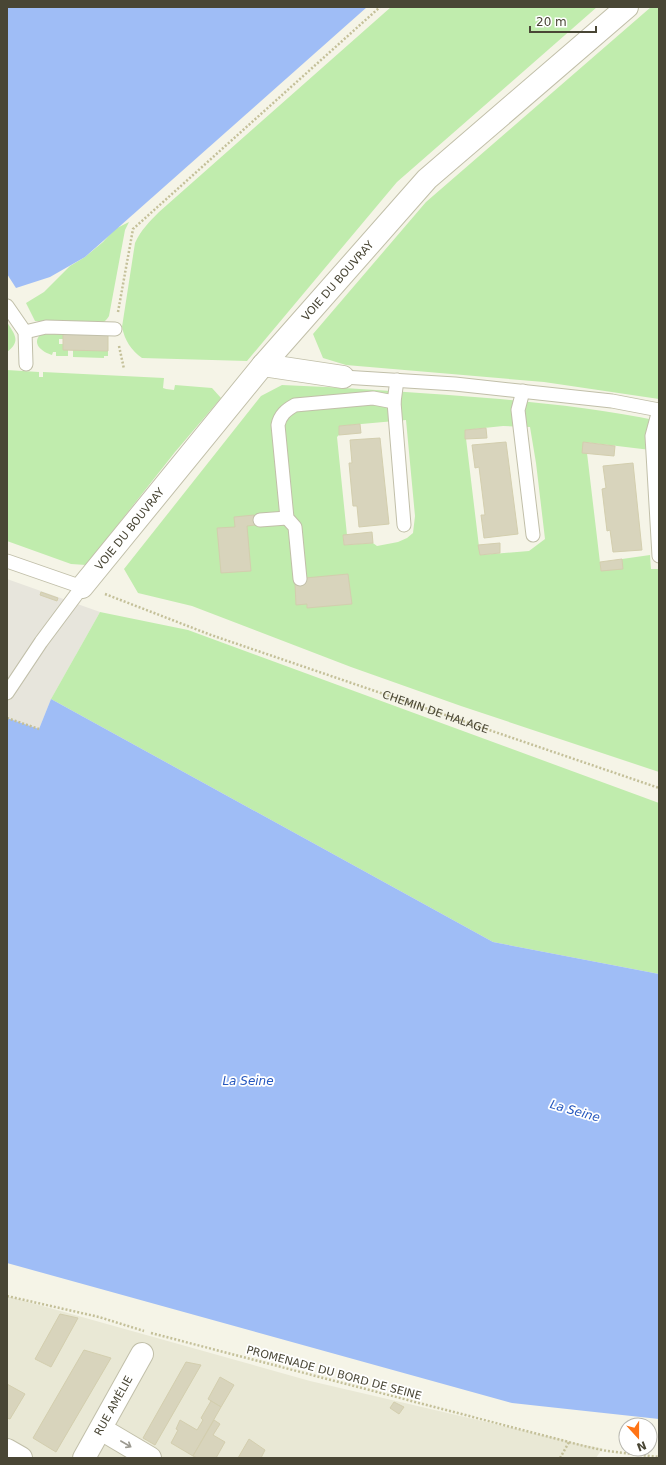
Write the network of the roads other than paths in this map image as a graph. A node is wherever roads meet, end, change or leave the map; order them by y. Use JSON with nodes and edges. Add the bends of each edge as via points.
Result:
{"nodes":[{"id":1,"x":627,"y":7,"type":"edge"},
{"id":2,"x":7,"y":306,"type":"edge"},
{"id":3,"x":115,"y":329,"type":"road end"},
{"id":4,"x":25,"y":332,"type":"junction"},
{"id":5,"x":26,"y":364,"type":"dead end"},
{"id":6,"x":263,"y":365,"type":"junction"},
{"id":7,"x":343,"y":377,"type":"joint"},
{"id":8,"x":397,"y":380,"type":"junction"},
{"id":9,"x":523,"y":391,"type":"junction"},
{"id":10,"x":394,"y":402,"type":"junction"},
{"id":11,"x":659,"y":410,"type":"edge"},
{"id":12,"x":287,"y":518,"type":"junction"},
{"id":13,"x":260,"y":520,"type":"dead end"},
{"id":14,"x":404,"y":525,"type":"dead end"},
{"id":15,"x":533,"y":535,"type":"dead end"},
{"id":16,"x":659,"y":556,"type":"edge"},
{"id":17,"x":7,"y":561,"type":"edge"},
{"id":18,"x":300,"y":579,"type":"dead end"},
{"id":19,"x":82,"y":587,"type":"junction"},
{"id":20,"x":7,"y":693,"type":"edge"},
{"id":21,"x":142,"y":1354,"type":"dead end"},
{"id":22,"x":101,"y":1429,"type":"junction"},
{"id":23,"x":7,"y":1450,"type":"edge"},
{"id":24,"x":21,"y":1458,"type":"edge"},
{"id":25,"x":84,"y":1458,"type":"edge"},
{"id":26,"x":150,"y":1458,"type":"edge"}],
"edges":[{"from":1,"to":6,"type":"street","name":"VOIE DU BOUVRAY","via":[[427,179]]},
{"from":2,"to":4,"type":"lane"},
{"from":3,"to":4,"type":"lane","via":[[46,327]]},
{"from":4,"to":5,"type":"lane"},
{"from":6,"to":7,"type":"street"},
{"from":6,"to":19,"type":"street","name":"VOIE DU BOUVRAY"},
{"from":7,"to":8,"type":"lane"},
{"from":8,"to":9,"type":"lane"},
{"from":8,"to":10,"type":"lane"},
{"from":9,"to":11,"type":"lane","via":[[612,401]]},
{"from":9,"to":15,"type":"lane","via":[[518,410]]},
{"from":10,"to":12,"type":"lane","via":[[373,398],[295,405],[286,410],[278,425]]},
{"from":10,"to":14,"type":"lane"},
{"from":11,"to":16,"type":"lane","via":[[652,436]]},
{"from":12,"to":13,"type":"lane"},
{"from":12,"to":18,"type":"lane","via":[[295,528]]},
{"from":17,"to":19,"type":"lane"},
{"from":19,"to":20,"type":"lane"},
{"from":21,"to":22,"type":"street","name":"RUE AMÉLIE"},
{"from":22,"to":25,"type":"street","name":"RUE AMÉLIE"},
{"from":22,"to":26,"type":"street","one_way":true},
{"from":23,"to":24,"type":"street"}]}
